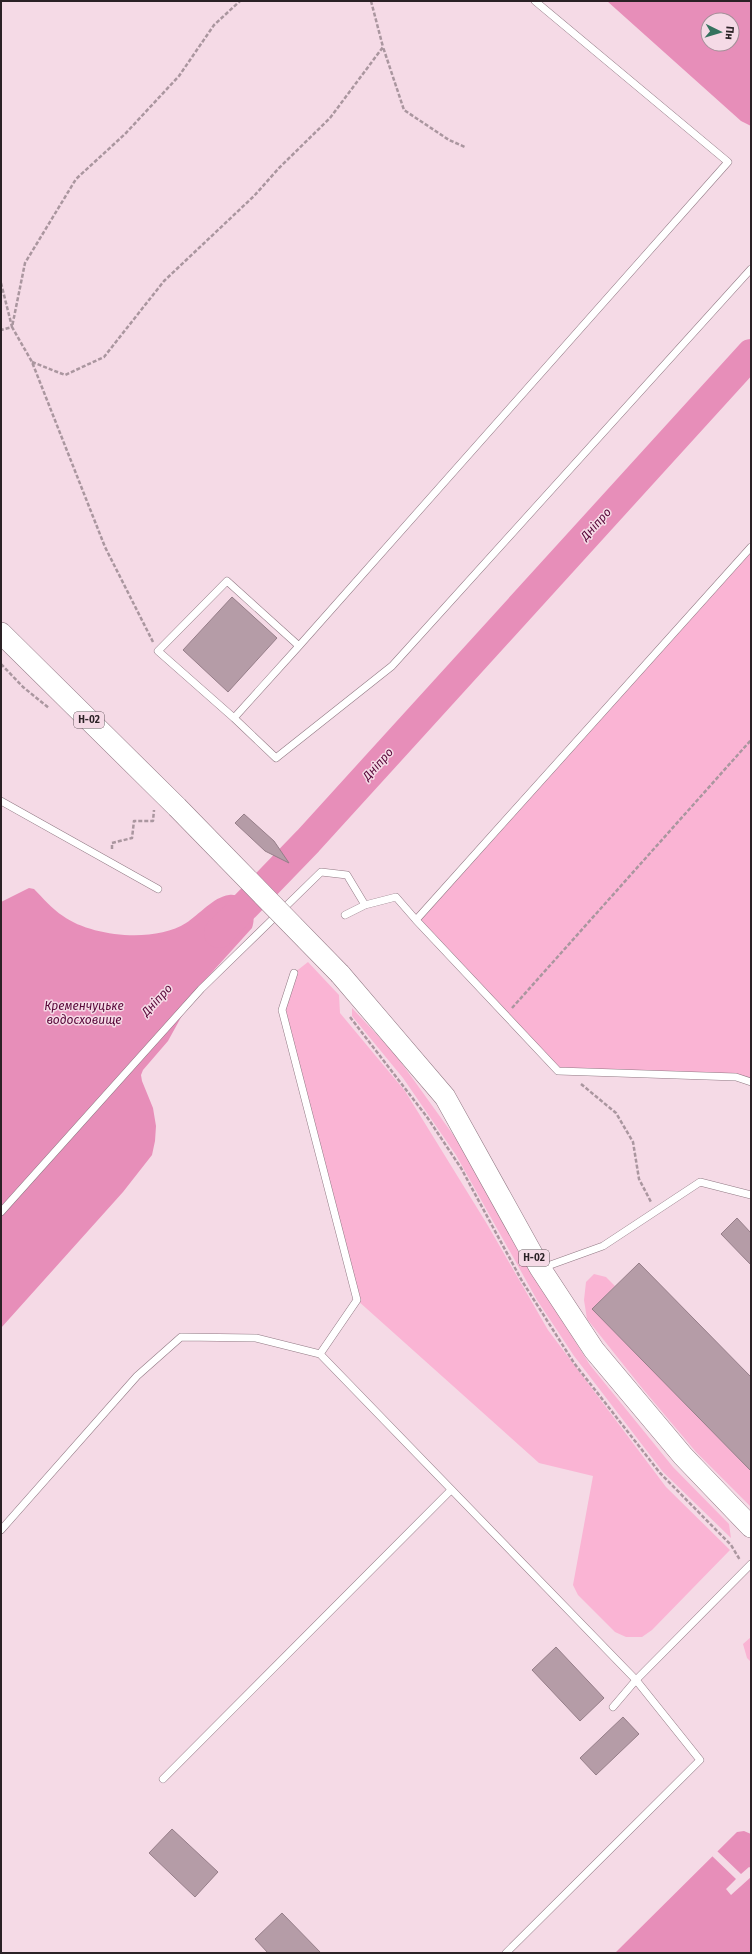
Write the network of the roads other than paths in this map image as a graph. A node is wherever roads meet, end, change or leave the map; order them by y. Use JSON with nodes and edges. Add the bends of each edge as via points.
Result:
{"nodes":[{"id":1,"x":535,"y":1,"type":"edge"},
{"id":2,"x":751,"y":269,"type":"edge"},
{"id":3,"x":751,"y":547,"type":"edge"},
{"id":4,"x":1,"y":633,"type":"edge"},
{"id":5,"x":298,"y":646,"type":"junction"},
{"id":6,"x":234,"y":718,"type":"junction"},
{"id":7,"x":1,"y":801,"type":"edge"},
{"id":8,"x":158,"y":889,"type":"dead end"},
{"id":9,"x":365,"y":905,"type":"junction"},
{"id":10,"x":345,"y":915,"type":"dead end"},
{"id":11,"x":416,"y":920,"type":"junction"},
{"id":12,"x":294,"y":972,"type":"dead end"},
{"id":13,"x":751,"y":1082,"type":"edge"},
{"id":14,"x":751,"y":1195,"type":"edge"},
{"id":15,"x":1,"y":1212,"type":"edge"},
{"id":16,"x":540,"y":1268,"type":"junction"},
{"id":17,"x":320,"y":1354,"type":"junction"},
{"id":18,"x":451,"y":1490,"type":"junction"},
{"id":19,"x":751,"y":1527,"type":"edge"},
{"id":20,"x":1,"y":1530,"type":"edge"},
{"id":21,"x":751,"y":1564,"type":"edge"},
{"id":22,"x":636,"y":1680,"type":"junction"},
{"id":23,"x":613,"y":1707,"type":"dead end"},
{"id":24,"x":163,"y":1779,"type":"dead end"},
{"id":25,"x":506,"y":1953,"type":"edge"}],
"edges":[{"from":1,"to":5,"type":"lane","via":[[728,162]]},
{"from":2,"to":6,"type":"lane","via":[[392,666],[276,758]]},
{"from":3,"to":11,"type":"lane"},
{"from":4,"to":16,"type":"main road","number":"Н-02","bridge":true,"via":[[168,808],[340,974],[445,1097]]},
{"from":5,"to":6,"type":"lane"},
{"from":5,"to":6,"type":"lane","via":[[227,581],[158,651]]},
{"from":7,"to":8,"type":"lane"},
{"from":9,"to":10,"type":"lane"},
{"from":9,"to":11,"type":"lane","via":[[396,897]]},
{"from":9,"to":15,"type":"lane","via":[[347,875],[321,872],[201,989]]},
{"from":11,"to":13,"type":"lane","via":[[558,1071],[736,1076]]},
{"from":12,"to":17,"type":"lane","via":[[282,1010],[356,1300]]},
{"from":14,"to":16,"type":"lane","via":[[700,1182],[603,1246]]},
{"from":16,"to":19,"type":"main road","number":"Н-02","via":[[594,1350],[683,1456]]},
{"from":17,"to":18,"type":"lane"},
{"from":17,"to":20,"type":"lane","via":[[256,1338],[181,1337],[136,1376]]},
{"from":18,"to":22,"type":"lane"},
{"from":18,"to":24,"type":"lane"},
{"from":21,"to":22,"type":"lane"},
{"from":22,"to":23,"type":"lane"},
{"from":22,"to":25,"type":"lane","via":[[700,1760]]}]}
